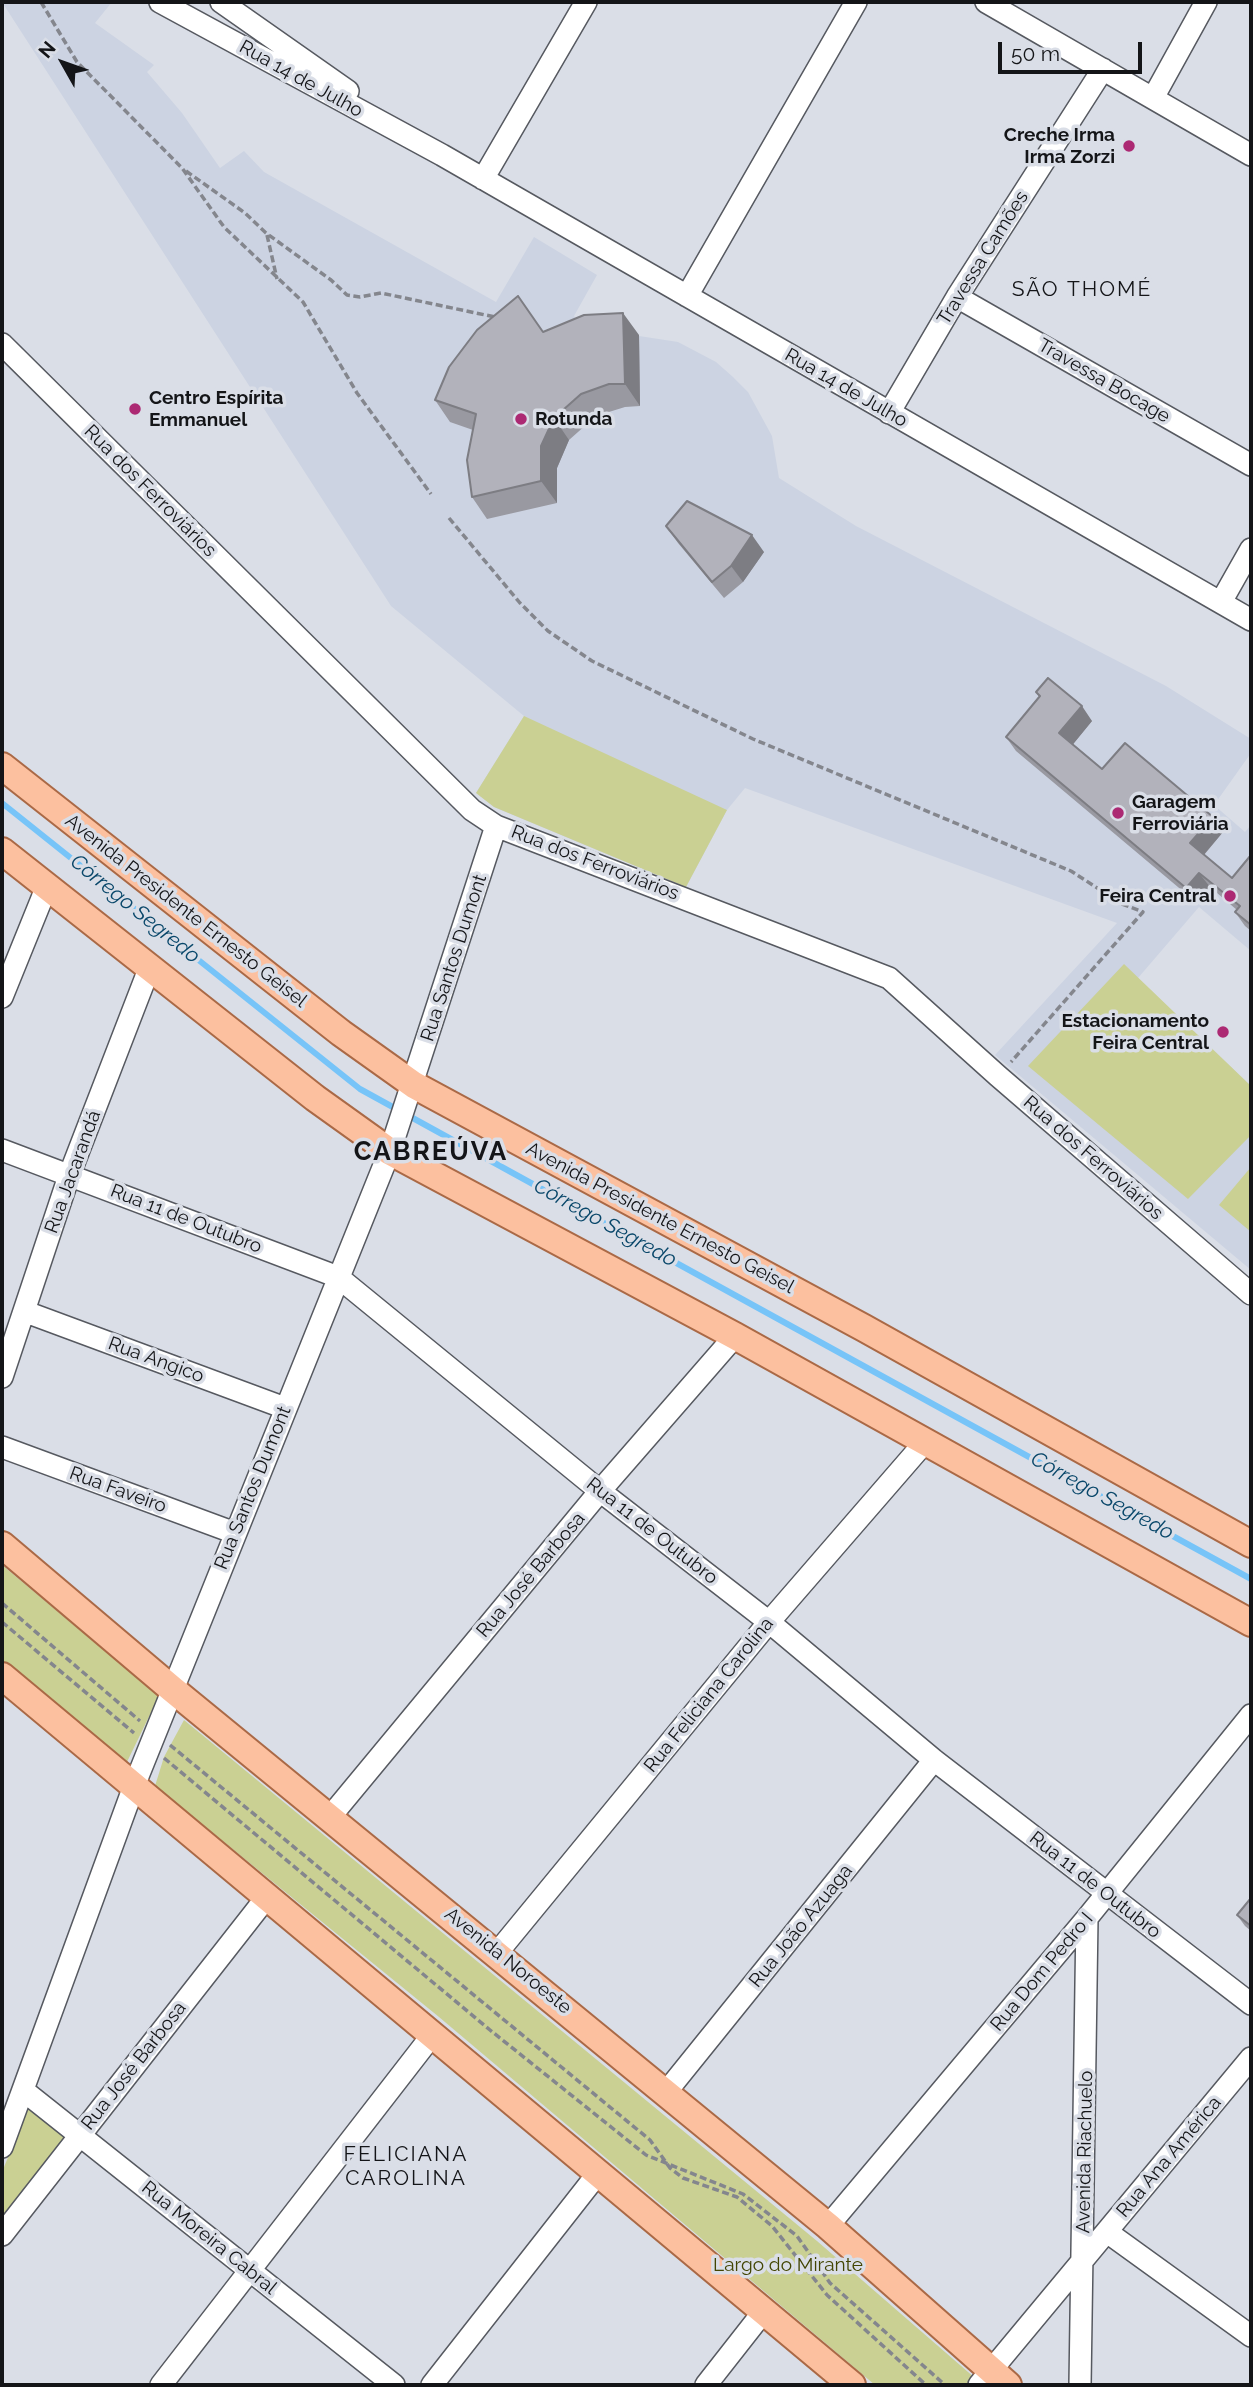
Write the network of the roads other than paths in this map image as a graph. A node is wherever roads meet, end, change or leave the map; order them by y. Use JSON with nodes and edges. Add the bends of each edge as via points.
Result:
{"nodes":[{"id":1,"x":160,"y":2,"type":"edge"},
{"id":2,"x":221,"y":2,"type":"edge"},
{"id":3,"x":586,"y":2,"type":"edge"},
{"id":4,"x":856,"y":2,"type":"edge"},
{"id":5,"x":986,"y":2,"type":"edge"},
{"id":6,"x":1206,"y":2,"type":"edge"},
{"id":7,"x":1103,"y":69,"type":"junction"},
{"id":8,"x":1153,"y":98,"type":"junction"},
{"id":9,"x":442,"y":155,"type":"junction"},
{"id":10,"x":1251,"y":155,"type":"edge"},
{"id":11,"x":483,"y":179,"type":"junction"},
{"id":12,"x":687,"y":296,"type":"junction"},
{"id":13,"x":957,"y":297,"type":"junction"},
{"id":14,"x":2,"y":344,"type":"edge"},
{"id":15,"x":889,"y":413,"type":"junction"},
{"id":16,"x":1251,"y":465,"type":"edge"},
{"id":17,"x":1251,"y":549,"type":"edge"},
{"id":18,"x":1221,"y":603,"type":"junction"},
{"id":19,"x":1251,"y":620,"type":"edge"},
{"id":20,"x":2,"y":766,"type":"edge"},
{"id":21,"x":496,"y":825,"type":"junction"},
{"id":22,"x":2,"y":851,"type":"edge"},
{"id":23,"x":47,"y":886,"type":"junction"},
{"id":24,"x":149,"y":969,"type":"junction"},
{"id":25,"x":2,"y":997,"type":"edge"},
{"id":26,"x":412,"y":1088,"type":"junction"},
{"id":27,"x":2,"y":1150,"type":"edge"},
{"id":28,"x":390,"y":1150,"type":"junction"},
{"id":29,"x":69,"y":1175,"type":"junction"},
{"id":30,"x":338,"y":1277,"type":"junction"},
{"id":31,"x":1251,"y":1294,"type":"edge"},
{"id":32,"x":26,"y":1312,"type":"junction"},
{"id":33,"x":735,"y":1336,"type":"junction"},
{"id":34,"x":2,"y":1377,"type":"edge"},
{"id":35,"x":285,"y":1408,"type":"junction"},
{"id":36,"x":925,"y":1442,"type":"junction"},
{"id":37,"x":2,"y":1447,"type":"edge"},
{"id":38,"x":600,"y":1491,"type":"junction"},
{"id":39,"x":235,"y":1533,"type":"junction"},
{"id":40,"x":1251,"y":1544,"type":"edge"},
{"id":41,"x":2,"y":1545,"type":"edge"},
{"id":42,"x":769,"y":1622,"type":"junction"},
{"id":43,"x":1251,"y":1623,"type":"edge"},
{"id":44,"x":2,"y":1676,"type":"edge"},
{"id":45,"x":172,"y":1689,"type":"junction"},
{"id":46,"x":1251,"y":1715,"type":"edge"},
{"id":47,"x":934,"y":1760,"type":"junction"},
{"id":48,"x":134,"y":1786,"type":"junction"},
{"id":49,"x":330,"y":1817,"type":"junction"},
{"id":50,"x":1107,"y":1895,"type":"junction"},
{"id":51,"x":266,"y":1898,"type":"junction"},
{"id":52,"x":1087,"y":1918,"type":"junction"},
{"id":53,"x":498,"y":1953,"type":"junction"},
{"id":54,"x":1251,"y":2004,"type":"edge"},
{"id":55,"x":433,"y":2034,"type":"junction"},
{"id":56,"x":1251,"y":2059,"type":"edge"},
{"id":57,"x":24,"y":2091,"type":"junction"},
{"id":58,"x":667,"y":2091,"type":"junction"},
{"id":59,"x":80,"y":2135,"type":"junction"},
{"id":60,"x":2,"y":2147,"type":"edge"},
{"id":61,"x":599,"y":2172,"type":"junction"},
{"id":62,"x":828,"y":2226,"type":"junction"},
{"id":63,"x":1107,"y":2232,"type":"junction"},
{"id":64,"x":2,"y":2235,"type":"edge"},
{"id":65,"x":1084,"y":2257,"type":"junction"},
{"id":66,"x":250,"y":2270,"type":"junction"},
{"id":67,"x":764,"y":2311,"type":"junction"},
{"id":68,"x":1251,"y":2336,"type":"edge"},
{"id":69,"x":993,"y":2381,"type":"edge"},
{"id":70,"x":161,"y":2385,"type":"edge"},
{"id":71,"x":394,"y":2385,"type":"edge"},
{"id":72,"x":432,"y":2385,"type":"edge"},
{"id":73,"x":706,"y":2385,"type":"edge"},
{"id":74,"x":852,"y":2385,"type":"edge"},
{"id":75,"x":1080,"y":2385,"type":"edge"}],
"edges":[{"from":1,"to":9,"type":"street","name":"Rua 14 de Julho"},
{"from":2,"to":9,"type":"street","name":"Rua 14 de Julho"},
{"from":3,"to":11,"type":"street"},
{"from":4,"to":12,"type":"street"},
{"from":5,"to":7,"type":"street"},
{"from":6,"to":8,"type":"street"},
{"from":7,"to":8,"type":"street"},
{"from":7,"to":13,"type":"street","name":"Travessa Camões"},
{"from":8,"to":10,"type":"street"},
{"from":9,"to":11,"type":"street","name":"Rua 14 de Julho"},
{"from":11,"to":12,"type":"street","name":"Rua 14 de Julho"},
{"from":12,"to":15,"type":"street","name":"Rua 14 de Julho"},
{"from":13,"to":15,"type":"street","name":"Travessa Camões"},
{"from":13,"to":16,"type":"street","name":"Travessa Bocage"},
{"from":14,"to":21,"type":"street","name":"Rua dos Ferroviários","via":[[472,810]]},
{"from":15,"to":18,"type":"street","name":"Rua 14 de Julho"},
{"from":17,"to":18,"type":"street"},
{"from":18,"to":19,"type":"street","name":"Rua 14 de Julho"},
{"from":20,"to":26,"type":"main road","name":"Avenida Presidente Ernesto Geisel"},
{"from":21,"to":26,"type":"street","name":"Rua Santos Dumont"},
{"from":21,"to":31,"type":"street","name":"Rua dos Ferroviários","via":[[889,978]]},
{"from":22,"to":23,"type":"main road"},
{"from":23,"to":24,"type":"main road"},
{"from":23,"to":25,"type":"street"},
{"from":24,"to":28,"type":"main road"},
{"from":24,"to":29,"type":"street","name":"Rua Jacarandá"},
{"from":26,"to":28,"type":"street","name":"Rua Santos Dumont"},
{"from":26,"to":40,"type":"main road","name":"Avenida Presidente Ernesto Geisel","via":[[864,1328]]},
{"from":27,"to":29,"type":"street","name":"Rua 11 de Outubro"},
{"from":28,"to":30,"type":"street","name":"Rua Santos Dumont"},
{"from":28,"to":33,"type":"main road"},
{"from":29,"to":30,"type":"street","name":"Rua 11 de Outubro"},
{"from":29,"to":32,"type":"street","name":"Rua Jacarandá"},
{"from":30,"to":35,"type":"street","name":"Rua Santos Dumont"},
{"from":30,"to":38,"type":"street","name":"Rua 11 de Outubro"},
{"from":32,"to":34,"type":"street","name":"Rua Jacarandá"},
{"from":32,"to":35,"type":"street","name":"Rua Angico"},
{"from":33,"to":36,"type":"main road"},
{"from":33,"to":38,"type":"street","name":"Rua José Barbosa"},
{"from":35,"to":39,"type":"street","name":"Rua Santos Dumont"},
{"from":36,"to":42,"type":"street","name":"Rua Feliciana Carolina"},
{"from":36,"to":43,"type":"main road"},
{"from":37,"to":39,"type":"street","name":"Rua Faveiro"},
{"from":38,"to":42,"type":"street","name":"Rua 11 de Outubro"},
{"from":38,"to":49,"type":"street","name":"Rua José Barbosa"},
{"from":39,"to":45,"type":"street","name":"Rua Santos Dumont"},
{"from":41,"to":45,"type":"main road","name":"Avenida Noroeste"},
{"from":42,"to":47,"type":"street","name":"Rua 11 de Outubro"},
{"from":42,"to":53,"type":"street","name":"Rua Feliciana Carolina"},
{"from":44,"to":48,"type":"main road"},
{"from":45,"to":48,"type":"street","name":"Rua Santos Dumont","via":[[159,1745]]},
{"from":45,"to":49,"type":"main road","name":"Avenida Noroeste"},
{"from":46,"to":50,"type":"street","name":"Rua Dom Pedro I"},
{"from":47,"to":50,"type":"street","name":"Rua 11 de Outubro"},
{"from":47,"to":58,"type":"street","name":"Rua João Azuaga"},
{"from":48,"to":51,"type":"main road"},
{"from":48,"to":57,"type":"street","name":"Rua Santos Dumont"},
{"from":49,"to":53,"type":"main road","name":"Avenida Noroeste"},
{"from":50,"to":52,"type":"street","name":"Rua Dom Pedro I"},
{"from":50,"to":54,"type":"street","name":"Rua 11 de Outubro"},
{"from":51,"to":55,"type":"main road"},
{"from":51,"to":59,"type":"street","name":"Rua José Barbosa"},
{"from":52,"to":62,"type":"street","name":"Rua Dom Pedro I"},
{"from":52,"to":65,"type":"street","name":"Avenida Riachuelo"},
{"from":53,"to":58,"type":"main road","name":"Avenida Noroeste"},
{"from":55,"to":61,"type":"main road"},
{"from":55,"to":66,"type":"street"},
{"from":56,"to":63,"type":"street","name":"Rua Ana América"},
{"from":57,"to":59,"type":"street","name":"Rua Moreira Cabral"},
{"from":57,"to":60,"type":"street","name":"Rua Santos Dumont"},
{"from":58,"to":62,"type":"main road","name":"Avenida Noroeste"},
{"from":59,"to":64,"type":"street","name":"Rua José Barbosa"},
{"from":59,"to":66,"type":"street","name":"Rua Moreira Cabral"},
{"from":61,"to":67,"type":"main road"},
{"from":61,"to":72,"type":"street"},
{"from":62,"to":69,"type":"main road","name":"Avenida Noroeste"},
{"from":63,"to":65,"type":"street","name":"Rua Ana América"},
{"from":63,"to":68,"type":"street"},
{"from":65,"to":69,"type":"street","name":"Rua Ana América"},
{"from":65,"to":75,"type":"street","name":"Avenida Riachuelo"},
{"from":66,"to":70,"type":"street"},
{"from":66,"to":71,"type":"street","name":"Rua Moreira Cabral"},
{"from":67,"to":73,"type":"street"},
{"from":67,"to":74,"type":"main road"}]}
